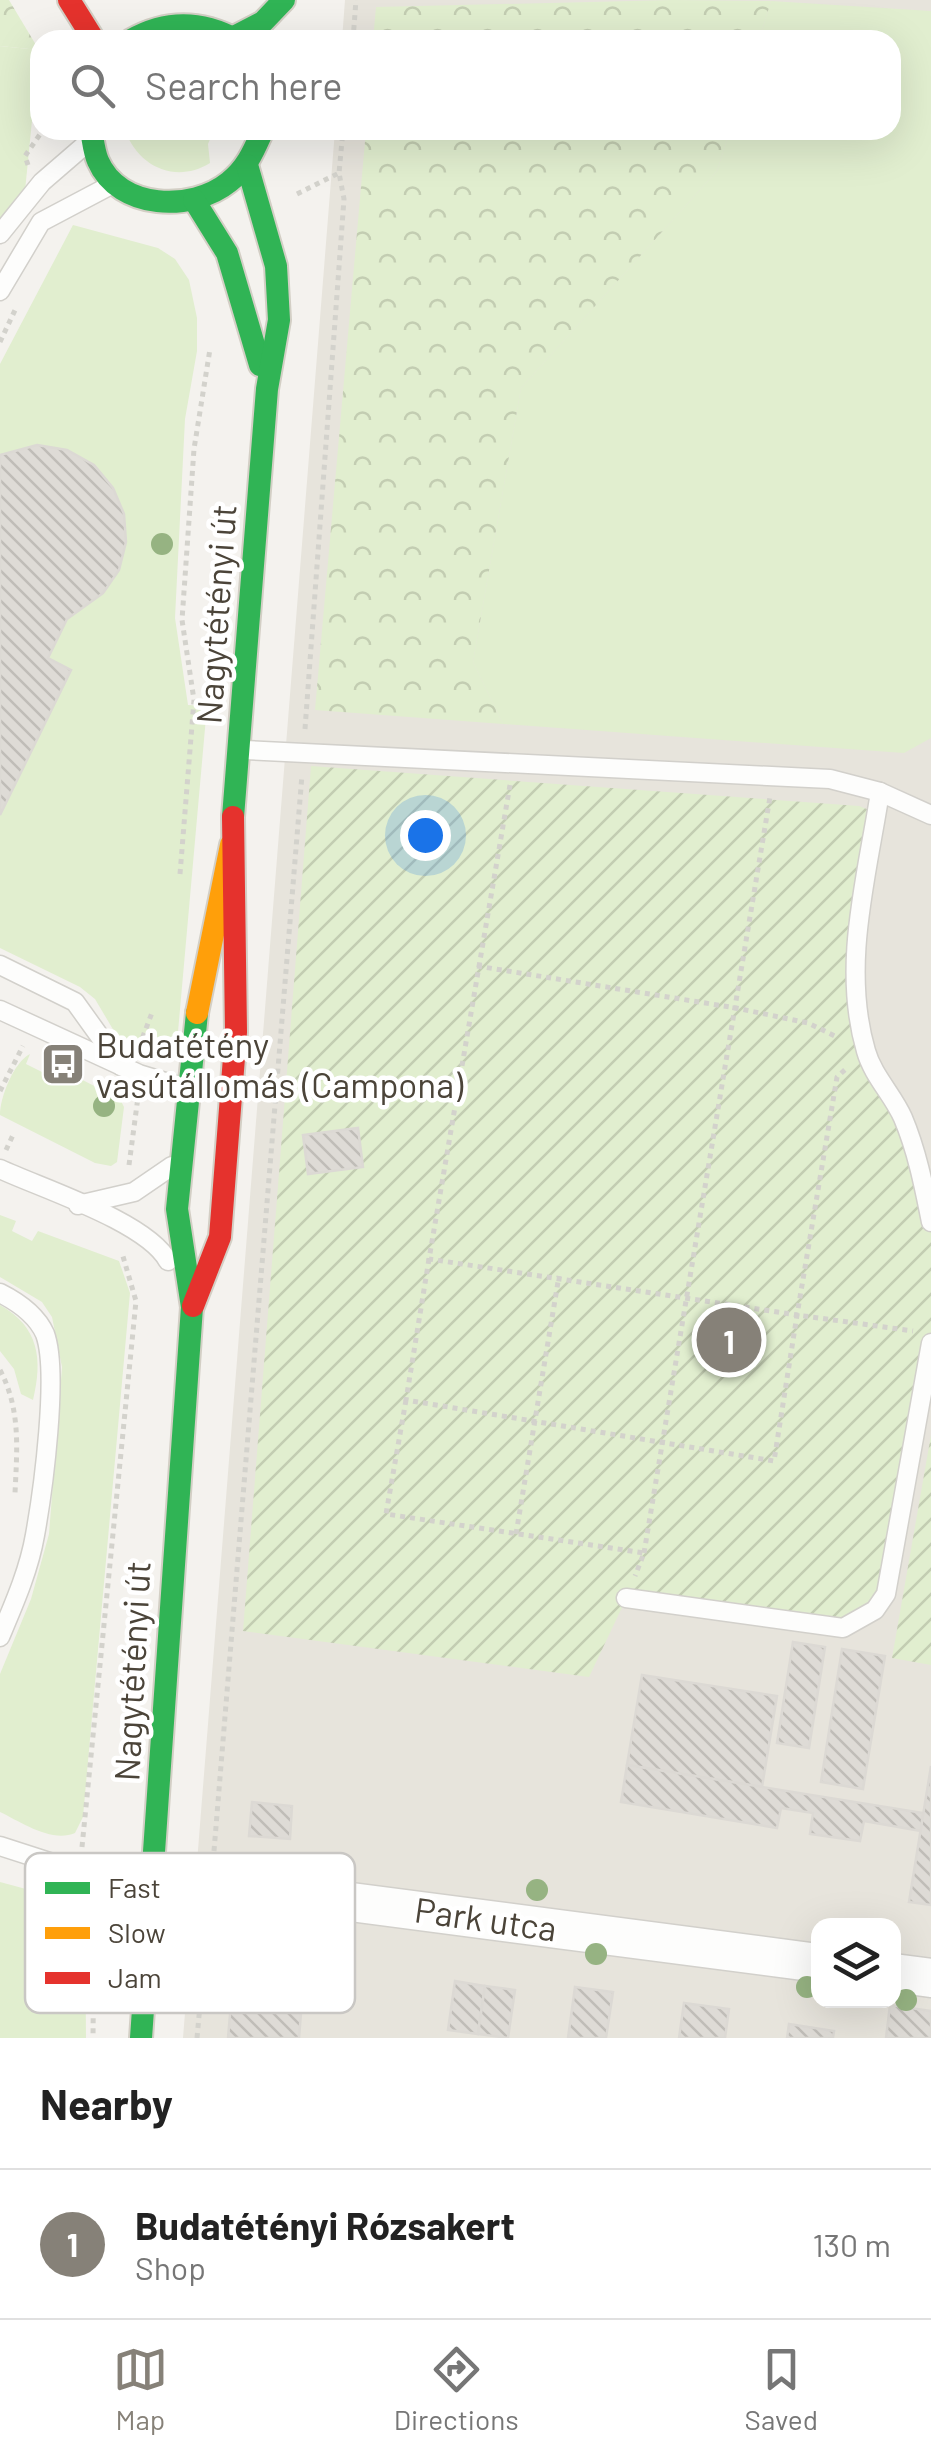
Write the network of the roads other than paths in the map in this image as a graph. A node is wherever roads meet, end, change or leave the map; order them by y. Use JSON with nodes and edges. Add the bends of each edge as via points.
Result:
{"nodes":[{"id":1,"x":69,"y":0,"type":"edge"},
{"id":2,"x":284,"y":0,"type":"edge"},
{"id":3,"x":131,"y":7,"type":"dead end"},
{"id":4,"x":163,"y":26,"type":"junction"},
{"id":5,"x":88,"y":30,"type":"edge"},
{"id":6,"x":154,"y":30,"type":"edge"},
{"id":7,"x":213,"y":30,"type":"edge"},
{"id":8,"x":250,"y":30,"type":"edge"},
{"id":9,"x":86,"y":140,"type":"edge"},
{"id":10,"x":94,"y":140,"type":"edge"},
{"id":11,"x":258,"y":140,"type":"edge"},
{"id":12,"x":247,"y":165,"type":"junction"},
{"id":13,"x":116,"y":183,"type":"junction"},
{"id":14,"x":194,"y":200,"type":"junction"},
{"id":15,"x":0,"y":234,"type":"edge"},
{"id":16,"x":0,"y":291,"type":"edge"},
{"id":17,"x":267,"y":389,"type":"junction"},
{"id":18,"x":240,"y":750,"type":"junction"},
{"id":19,"x":880,"y":792,"type":"junction"},
{"id":20,"x":931,"y":815,"type":"edge"},
{"id":21,"x":232,"y":845,"type":"junction"},
{"id":22,"x":0,"y":965,"type":"edge"},
{"id":23,"x":0,"y":1010,"type":"edge"},
{"id":24,"x":236,"y":1032,"type":"junction"},
{"id":25,"x":130,"y":1071,"type":"junction"},
{"id":26,"x":189,"y":1088,"type":"junction"},
{"id":27,"x":182,"y":1157,"type":"junction"},
{"id":28,"x":0,"y":1170,"type":"edge"},
{"id":29,"x":78,"y":1205,"type":"junction"},
{"id":30,"x":931,"y":1222,"type":"edge"},
{"id":31,"x":0,"y":1294,"type":"edge"},
{"id":32,"x":192,"y":1307,"type":"junction"},
{"id":33,"x":931,"y":1343,"type":"edge"},
{"id":34,"x":626,"y":1598,"type":"road end"},
{"id":35,"x":0,"y":1637,"type":"edge"},
{"id":36,"x":0,"y":1846,"type":"edge"},
{"id":37,"x":154,"y":1853,"type":"edge"},
{"id":38,"x":25,"y":1855,"type":"edge"},
{"id":39,"x":355,"y":1903,"type":"edge"},
{"id":40,"x":811,"y":1962,"type":"edge"},
{"id":41,"x":901,"y":1974,"type":"edge"},
{"id":42,"x":931,"y":1978,"type":"edge"},
{"id":43,"x":143,"y":2013,"type":"edge"},
{"id":44,"x":141,"y":2038,"type":"edge"}],
"edges":[{"from":1,"to":5,"type":"main road"},
{"from":2,"to":8,"type":"main road"},
{"from":3,"to":4,"type":"main road"},
{"from":4,"to":6,"type":"main road"},
{"from":4,"to":7,"type":"main road"},
{"from":9,"to":15,"type":"lane"},
{"from":10,"to":13,"type":"main road"},
{"from":11,"to":12,"type":"main road"},
{"from":12,"to":14,"type":"main road","via":[[224,188]]},
{"from":12,"to":17,"type":"main road","name":"Nagytétényi út","via":[[276,266],[279,320]]},
{"from":13,"to":14,"type":"main road","via":[[166,205]]},
{"from":13,"to":16,"type":"lane","via":[[41,222]]},
{"from":14,"to":17,"type":"main road","name":"Nagytétényi út","via":[[227,253]]},
{"from":17,"to":18,"type":"main road","name":"Nagytétényi út"},
{"from":18,"to":19,"type":"lane","via":[[774,774]]},
{"from":18,"to":21,"type":"main road","name":"Nagytétényi út"},
{"from":19,"to":20,"type":"lane"},
{"from":19,"to":30,"type":"lane","via":[[854,955],[856,1003],[866,1051],[902,1115]]},
{"from":21,"to":24,"type":"main road","name":"Nagytétényi út"},
{"from":21,"to":26,"type":"main road","name":"Nagytétényi út"},
{"from":22,"to":25,"type":"lane","via":[[75,1002]]},
{"from":23,"to":25,"type":"lane"},
{"from":24,"to":26,"type":"lane","via":[[205,1078]]},
{"from":24,"to":32,"type":"main road","name":"Nagytétényi út","via":[[220,1237]]},
{"from":25,"to":26,"type":"lane"},
{"from":26,"to":27,"type":"main road","name":"Nagytétényi út"},
{"from":27,"to":29,"type":"lane","via":[[134,1192]]},
{"from":27,"to":32,"type":"main road","name":"Nagytétényi út","via":[[177,1209]]},
{"from":28,"to":29,"type":"lane"},
{"from":29,"to":32,"type":"lane","via":[[122,1222],[161,1248]]},
{"from":31,"to":35,"type":"lane","via":[[43,1329],[51,1382],[35,1535]]},
{"from":32,"to":37,"type":"main road","name":"Nagytétényi út"},
{"from":33,"to":34,"type":"lane","via":[[886,1594],[875,1610],[842,1628]]},
{"from":36,"to":38,"type":"lane"},
{"from":39,"to":40,"type":"street","name":"Park utca"},
{"from":41,"to":42,"type":"street"},
{"from":43,"to":44,"type":"main road","name":"Nagytétényi út"}]}
